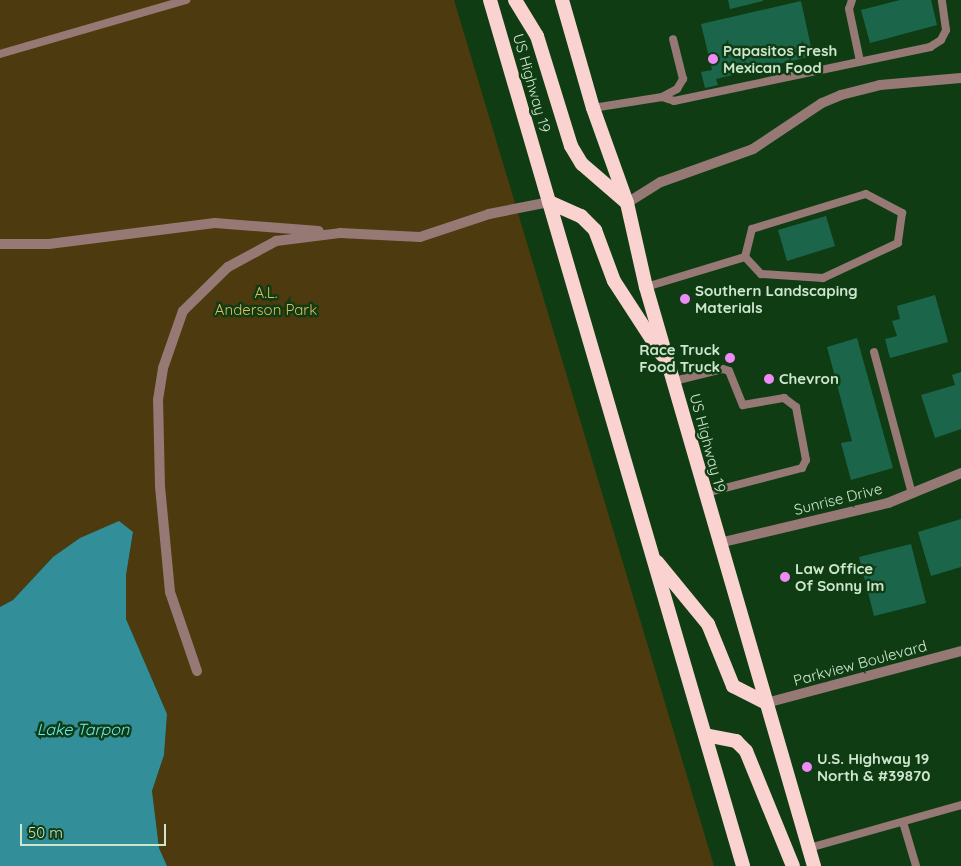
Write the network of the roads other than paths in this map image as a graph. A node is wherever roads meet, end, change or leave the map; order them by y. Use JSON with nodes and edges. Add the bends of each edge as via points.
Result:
{"nodes":[{"id":1,"x":186,"y":0,"type":"edge"},
{"id":2,"x":490,"y":0,"type":"edge"},
{"id":3,"x":515,"y":0,"type":"edge"},
{"id":4,"x":562,"y":0,"type":"edge"},
{"id":5,"x":852,"y":0,"type":"edge"},
{"id":6,"x":942,"y":0,"type":"edge"},
{"id":7,"x":673,"y":39,"type":"dead end"},
{"id":8,"x":0,"y":54,"type":"edge"},
{"id":9,"x":860,"y":61,"type":"junction"},
{"id":10,"x":961,"y":78,"type":"edge"},
{"id":11,"x":662,"y":98,"type":"junction"},
{"id":12,"x":593,"y":108,"type":"junction"},
{"id":13,"x":549,"y":202,"type":"junction"},
{"id":14,"x":628,"y":203,"type":"junction"},
{"id":15,"x":340,"y":232,"type":"junction"},
{"id":16,"x":0,"y":244,"type":"edge"},
{"id":17,"x":745,"y":256,"type":"junction"},
{"id":18,"x":646,"y":287,"type":"junction"},
{"id":19,"x":874,"y":352,"type":"dead end"},
{"id":20,"x":672,"y":375,"type":"junction"},
{"id":21,"x":961,"y":473,"type":"edge"},
{"id":22,"x":704,"y":493,"type":"junction"},
{"id":23,"x":912,"y":494,"type":"junction"},
{"id":24,"x":719,"y":543,"type":"junction"},
{"id":25,"x":653,"y":557,"type":"junction"},
{"id":26,"x":961,"y":652,"type":"edge"},
{"id":27,"x":196,"y":672,"type":"dead end"},
{"id":28,"x":766,"y":702,"type":"junction"},
{"id":29,"x":705,"y":735,"type":"junction"},
{"id":30,"x":961,"y":805,"type":"edge"},
{"id":31,"x":903,"y":822,"type":"junction"},
{"id":32,"x":809,"y":848,"type":"junction"},
{"id":33,"x":743,"y":866,"type":"edge"},
{"id":34,"x":793,"y":866,"type":"edge"},
{"id":35,"x":814,"y":866,"type":"edge"},
{"id":36,"x":916,"y":866,"type":"edge"}],
"edges":[{"from":1,"to":8,"type":"lane"},
{"from":2,"to":13,"type":"highway","name":"US Highway 19"},
{"from":3,"to":14,"type":"highway","via":[[537,36],[571,146],[582,164]]},
{"from":4,"to":12,"type":"highway","name":"US Highway 19"},
{"from":5,"to":9,"type":"lane","via":[[849,9]]},
{"from":6,"to":9,"type":"lane","via":[[946,30],[941,40],[930,47]]},
{"from":7,"to":11,"type":"lane","via":[[683,79],[677,89]]},
{"from":9,"to":11,"type":"lane","via":[[674,101]]},
{"from":10,"to":14,"type":"street","via":[[880,85],[841,95],[822,103],[753,149],[661,182]]},
{"from":11,"to":12,"type":"lane"},
{"from":12,"to":14,"type":"highway","name":"US Highway 19"},
{"from":13,"to":15,"type":"street","via":[[489,214],[420,237]]},
{"from":13,"to":20,"type":"highway","via":[[581,216],[595,230],[614,281]]},
{"from":13,"to":25,"type":"highway","name":"US Highway 19"},
{"from":14,"to":18,"type":"highway","name":"US Highway 19"},
{"from":15,"to":16,"type":"street","via":[[215,222],[49,244]]},
{"from":15,"to":27,"type":"street","via":[[276,241],[228,267],[182,311],[171,340],[158,400],[164,545],[170,592]]},
{"from":17,"to":17,"type":"lane","via":[[761,274],[823,278],[898,243],[902,213],[866,194],[752,228]]},
{"from":17,"to":18,"type":"lane"},
{"from":18,"to":20,"type":"highway","name":"US Highway 19"},
{"from":19,"to":23,"type":"lane"},
{"from":20,"to":22,"type":"highway","name":"US Highway 19"},
{"from":20,"to":22,"type":"lane","via":[[723,369],[729,371],[743,405],[784,398],[796,407],[805,465]]},
{"from":21,"to":23,"type":"street","name":"Sunrise Drive"},
{"from":22,"to":24,"type":"highway","name":"US Highway 19"},
{"from":23,"to":24,"type":"street","name":"Sunrise Drive","via":[[888,503]]},
{"from":24,"to":28,"type":"highway","name":"US Highway 19"},
{"from":25,"to":28,"type":"highway","via":[[708,624],[723,671],[733,686]]},
{"from":25,"to":29,"type":"highway","name":"US Highway 19"},
{"from":26,"to":28,"type":"street","name":"Parkview Boulevard"},
{"from":28,"to":32,"type":"highway","name":"US Highway 19"},
{"from":29,"to":33,"type":"highway","name":"US Highway 19"},
{"from":29,"to":34,"type":"highway","via":[[736,741],[746,751]]},
{"from":30,"to":31,"type":"lane"},
{"from":31,"to":32,"type":"lane"},
{"from":31,"to":36,"type":"lane"},
{"from":32,"to":35,"type":"highway","name":"US Highway 19"}]}
